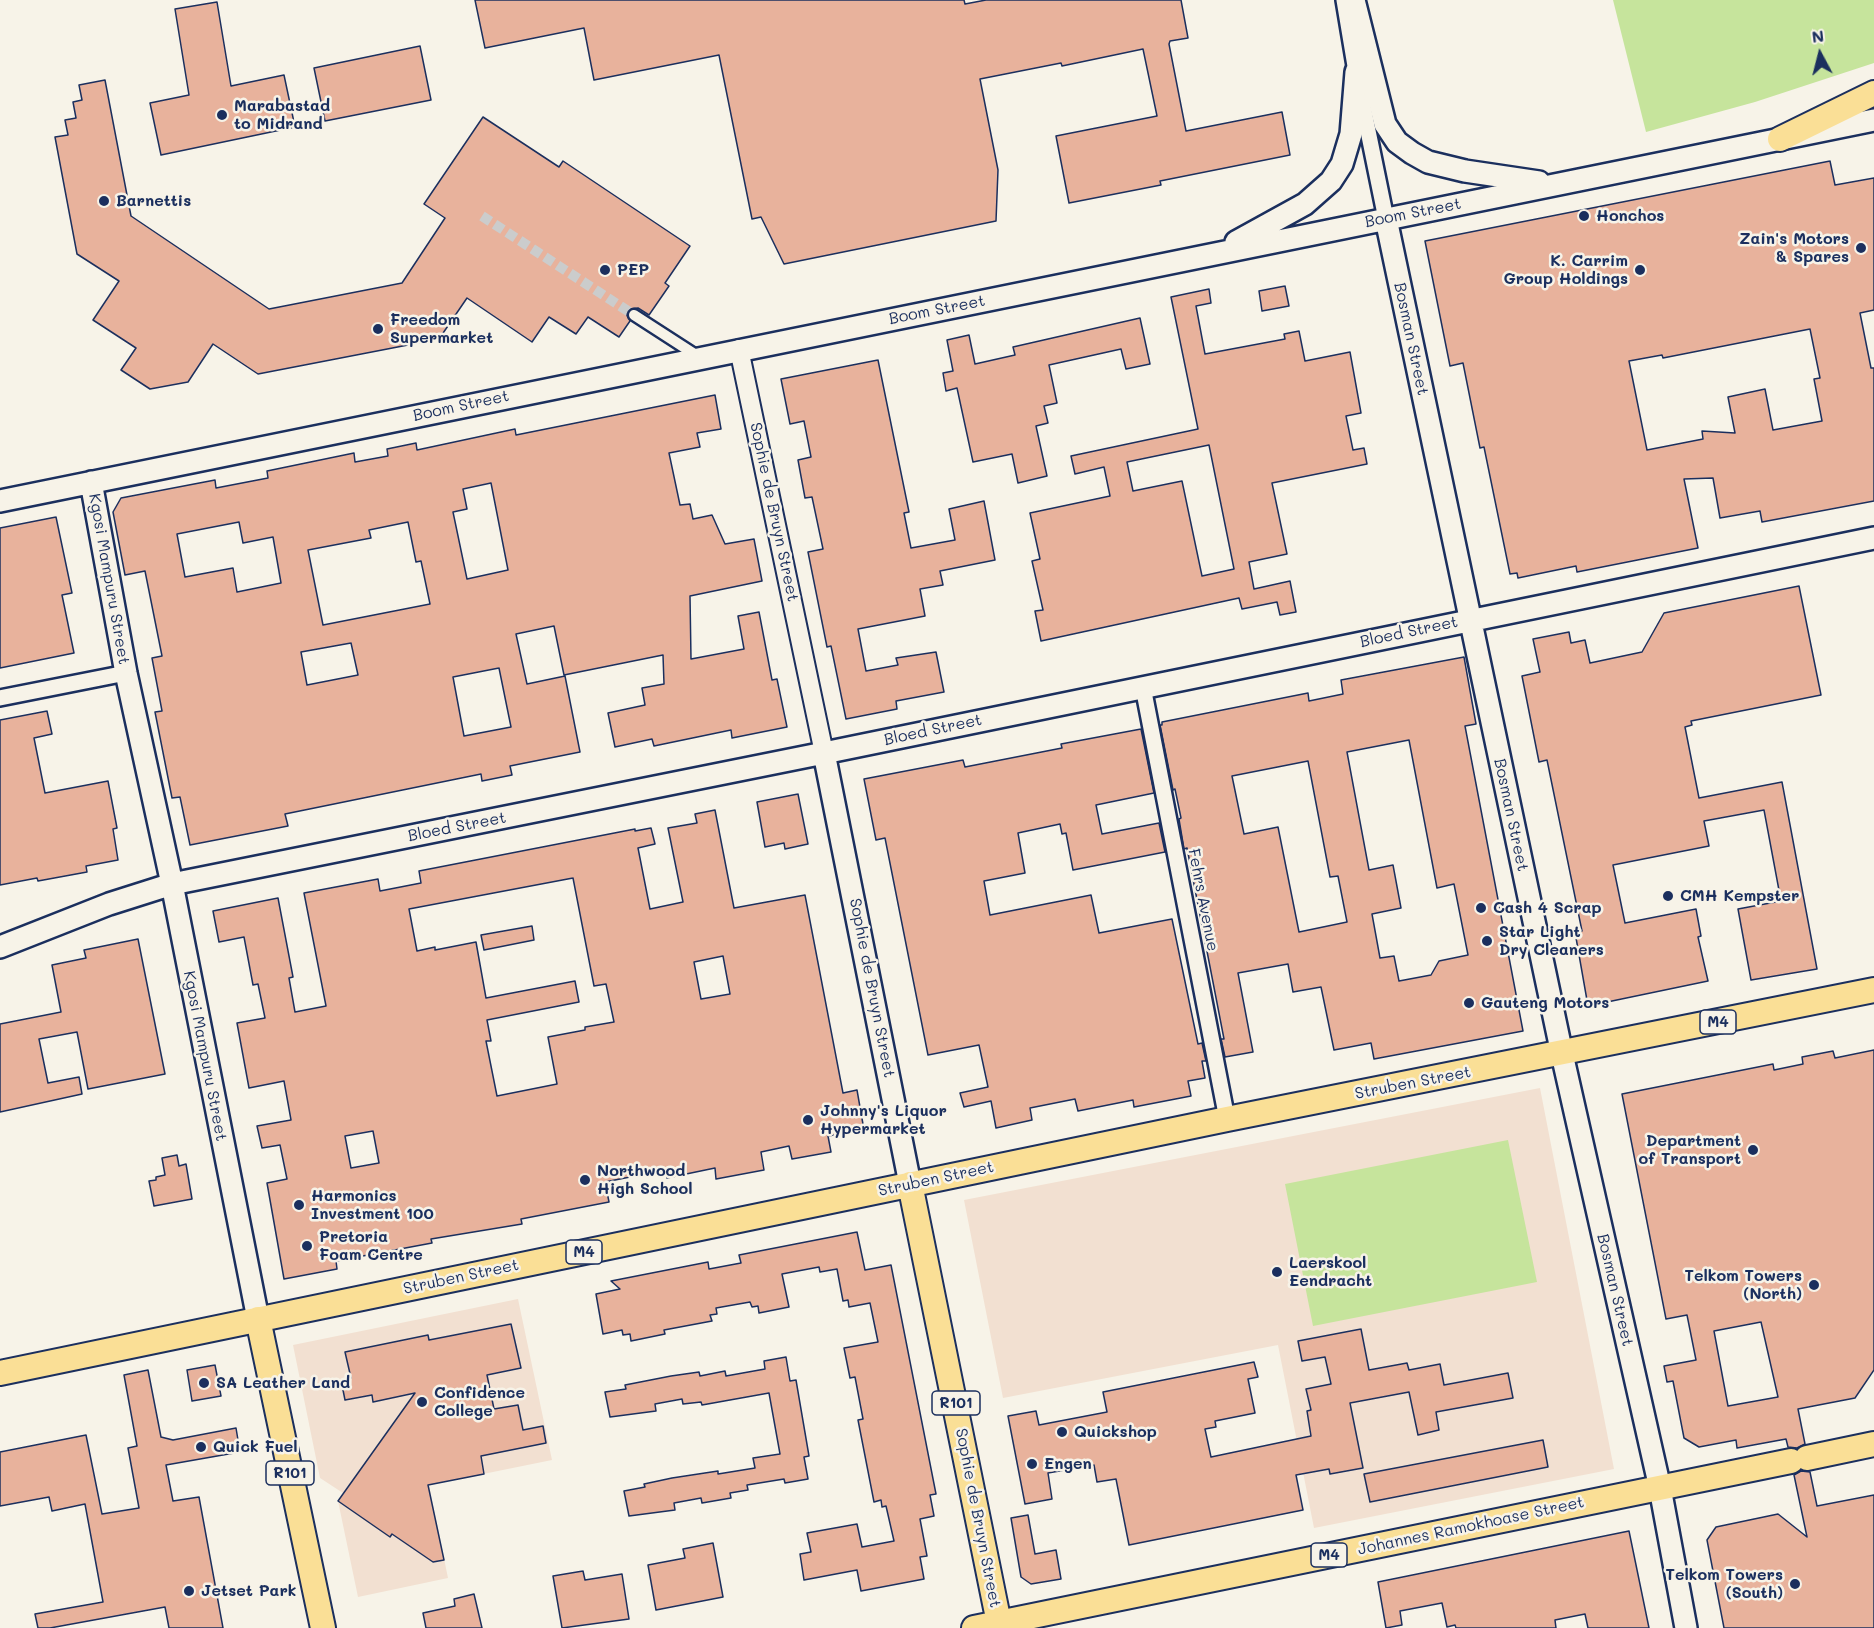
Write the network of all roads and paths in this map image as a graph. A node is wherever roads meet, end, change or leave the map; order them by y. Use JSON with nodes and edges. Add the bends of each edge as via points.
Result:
{"nodes":[{"id":1,"x":1344,"y":0,"type":"edge"},
{"id":2,"x":1354,"y":0,"type":"edge"},
{"id":3,"x":1356,"y":72,"type":"junction"},
{"id":4,"x":1874,"y":93,"type":"edge"},
{"id":5,"x":1874,"y":120,"type":"edge"},
{"id":6,"x":1780,"y":139,"type":"junction"},
{"id":7,"x":1556,"y":184,"type":"junction"},
{"id":8,"x":1386,"y":219,"type":"junction"},
{"id":9,"x":1215,"y":254,"type":"junction"},
{"id":10,"x":634,"y":315,"type":"tunnel mouth"},
{"id":11,"x":739,"y":349,"type":"junction"},
{"id":12,"x":700,"y":357,"type":"junction"},
{"id":13,"x":91,"y":482,"type":"junction"},
{"id":14,"x":0,"y":501,"type":"edge"},
{"id":15,"x":1874,"y":538,"type":"edge"},
{"id":16,"x":1470,"y":620,"type":"junction"},
{"id":17,"x":126,"y":674,"type":"junction"},
{"id":18,"x":1143,"y":687,"type":"junction"},
{"id":19,"x":0,"y":698,"type":"edge"},
{"id":20,"x":824,"y":753,"type":"junction"},
{"id":21,"x":172,"y":884,"type":"junction"},
{"id":22,"x":0,"y":947,"type":"edge"},
{"id":23,"x":1874,"y":990,"type":"edge"},
{"id":24,"x":1562,"y":1053,"type":"junction"},
{"id":25,"x":1227,"y":1119,"type":"junction"},
{"id":26,"x":910,"y":1184,"type":"junction"},
{"id":27,"x":258,"y":1319,"type":"junction"},
{"id":28,"x":0,"y":1373,"type":"edge"},
{"id":29,"x":1874,"y":1444,"type":"edge"},
{"id":30,"x":1660,"y":1488,"type":"junction"},
{"id":31,"x":999,"y":1626,"type":"edge"},
{"id":32,"x":323,"y":1628,"type":"edge"},
{"id":33,"x":974,"y":1628,"type":"edge"},
{"id":34,"x":1686,"y":1628,"type":"edge"}],
"edges":[{"from":1,"to":3,"type":"street","name":"Bosman Street"},
{"from":2,"to":7,"type":"main road","via":[[1385,124],[1397,142],[1428,162],[1446,167]]},
{"from":3,"to":8,"type":"street","name":"Bosman Street"},
{"from":3,"to":9,"type":"main road","via":[[1351,134],[1342,164],[1331,181],[1305,204]]},
{"from":4,"to":6,"type":"main road"},
{"from":5,"to":6,"type":"main road","name":"Boom Street"},
{"from":6,"to":7,"type":"main road","name":"Boom Street"},
{"from":7,"to":8,"type":"main road","name":"Boom Street"},
{"from":8,"to":9,"type":"main road","name":"Boom Street"},
{"from":8,"to":16,"type":"main road","name":"Bosman Street"},
{"from":9,"to":11,"type":"main road","name":"Boom Street"},
{"from":10,"to":12,"type":"street"},
{"from":11,"to":12,"type":"main road","name":"Boom Street"},
{"from":11,"to":20,"type":"street","name":"Sophie de Bruyn Street","number":"R101"},
{"from":12,"to":13,"type":"main road","name":"Boom Street"},
{"from":13,"to":14,"type":"main road","name":"Boom Street"},
{"from":13,"to":17,"type":"main road","name":"Kgosi Mampuru Street","number":"R101"},
{"from":15,"to":16,"type":"main road","name":"Bloed Street"},
{"from":16,"to":18,"type":"main road","name":"Bloed Street"},
{"from":16,"to":24,"type":"main road","name":"Bosman Street"},
{"from":17,"to":19,"type":"street"},
{"from":17,"to":21,"type":"main road","name":"Kgosi Mampuru Street","number":"R101"},
{"from":18,"to":20,"type":"main road","name":"Bloed Street"},
{"from":18,"to":25,"type":"street","name":"Fehrs Avenue"},
{"from":20,"to":21,"type":"main road","name":"Bloed Street"},
{"from":20,"to":26,"type":"main road","name":"Sophie de Bruyn Street","number":"R101"},
{"from":21,"to":22,"type":"main road","name":"Bloed Street"},
{"from":21,"to":27,"type":"main road","name":"Kgosi Mampuru Street","number":"R101"},
{"from":23,"to":24,"type":"main road","name":"Struben Street","number":"M4"},
{"from":24,"to":25,"type":"main road","name":"Struben Street","number":"M4"},
{"from":24,"to":30,"type":"main road","name":"Bosman Street"},
{"from":25,"to":26,"type":"main road","name":"Struben Street","number":"M4"},
{"from":26,"to":27,"type":"main road","name":"Struben Street","number":"M4"},
{"from":26,"to":31,"type":"main road","name":"Sophie de Bruyn Street","number":"R101"},
{"from":27,"to":28,"type":"main road","name":"Struben Street","number":"M4"},
{"from":27,"to":32,"type":"main road","name":"Kgosi Mampuru Street","number":"R101"},
{"from":29,"to":30,"type":"main road","name":"Johannes Ramokhoase Street","number":"M4"},
{"from":30,"to":31,"type":"main road","name":"Johannes Ramokhoase Street","number":"M4"},
{"from":30,"to":34,"type":"main road","name":"Bosman Street"},
{"from":31,"to":33,"type":"main road","name":"Johannes Ramokhoase Street","number":"M4"}]}
